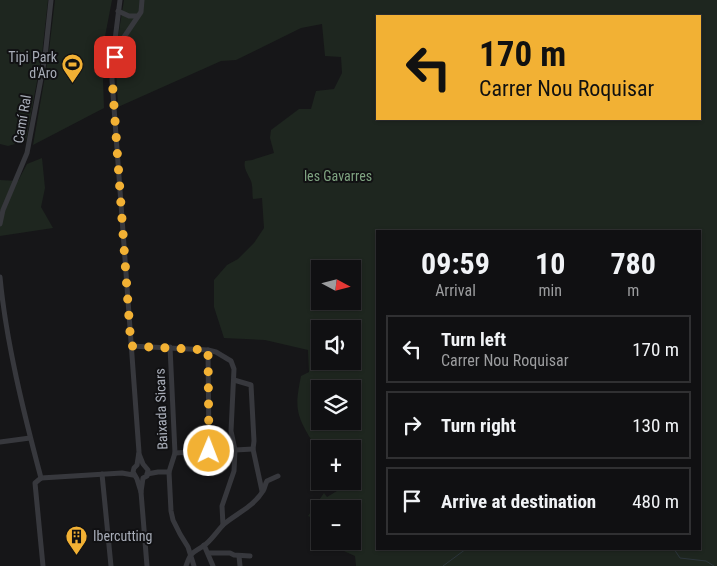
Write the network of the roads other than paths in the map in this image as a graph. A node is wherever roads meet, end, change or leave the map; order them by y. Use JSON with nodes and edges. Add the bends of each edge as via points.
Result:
{"nodes":[{"id":1,"x":51,"y":0,"type":"edge"},
{"id":2,"x":120,"y":0,"type":"edge"},
{"id":3,"x":142,"y":0,"type":"edge"},
{"id":4,"x":118,"y":11,"type":"junction"},
{"id":5,"x":138,"y":16,"type":"junction"},
{"id":6,"x":112,"y":68,"type":"junction"},
{"id":7,"x":0,"y":224,"type":"edge"},
{"id":8,"x":0,"y":277,"type":"edge"},
{"id":9,"x":131,"y":346,"type":"junction"},
{"id":10,"x":170,"y":348,"type":"junction"},
{"id":11,"x":208,"y":350,"type":"junction"},
{"id":12,"x":234,"y":380,"type":"junction"},
{"id":13,"x":30,"y":438,"type":"junction"},
{"id":14,"x":0,"y":442,"type":"edge"},
{"id":15,"x":253,"y":449,"type":"junction"},
{"id":16,"x":235,"y":450,"type":"junction"},
{"id":17,"x":175,"y":453,"type":"junction"},
{"id":18,"x":140,"y":472,"type":"junction"},
{"id":19,"x":169,"y":472,"type":"junction"},
{"id":20,"x":102,"y":474,"type":"junction"},
{"id":21,"x":278,"y":476,"type":"dead end"},
{"id":22,"x":41,"y":478,"type":"junction"},
{"id":23,"x":262,"y":493,"type":"junction"},
{"id":24,"x":223,"y":525,"type":"junction"},
{"id":25,"x":204,"y":545,"type":"junction"},
{"id":26,"x":188,"y":546,"type":"junction"},
{"id":27,"x":194,"y":550,"type":"junction"},
{"id":28,"x":208,"y":554,"type":"junction"},
{"id":29,"x":190,"y":555,"type":"junction"},
{"id":30,"x":239,"y":556,"type":"junction"},
{"id":31,"x":250,"y":556,"type":"dead end"},
{"id":32,"x":43,"y":566,"type":"edge"},
{"id":33,"x":111,"y":566,"type":"edge"},
{"id":34,"x":147,"y":566,"type":"edge"},
{"id":35,"x":186,"y":566,"type":"edge"},
{"id":36,"x":194,"y":566,"type":"edge"},
{"id":37,"x":214,"y":566,"type":"edge"},
{"id":38,"x":240,"y":566,"type":"edge"}],
"edges":[{"from":1,"to":7,"type":"street","name":"Camí Ral","via":[[45,57],[28,153]]},
{"from":2,"to":4,"type":"street"},
{"from":3,"to":5,"type":"street"},
{"from":4,"to":5,"type":"street"},
{"from":4,"to":6,"type":"street"},
{"from":5,"to":6,"type":"street","via":[[120,42]]},
{"from":6,"to":9,"type":"street"},
{"from":8,"to":13,"type":"street","via":[[3,310]]},
{"from":9,"to":10,"type":"street"},
{"from":9,"to":18,"type":"street"},
{"from":10,"to":11,"type":"street"},
{"from":10,"to":17,"type":"street","name":"Baixada Sicars"},
{"from":11,"to":12,"type":"street","via":[[231,361]]},
{"from":11,"to":17,"type":"street","via":[[209,451]]},
{"from":12,"to":15,"type":"street","via":[[251,385]]},
{"from":12,"to":16,"type":"street","via":[[231,431]]},
{"from":13,"to":14,"type":"street"},
{"from":13,"to":22,"type":"street"},
{"from":15,"to":16,"type":"street"},
{"from":15,"to":23,"type":"street"},
{"from":16,"to":24,"type":"street","via":[[233,476],[222,506]]},
{"from":17,"to":19,"type":"street","name":"Baixada Sicars"},
{"from":18,"to":19,"type":"street"},
{"from":18,"to":20,"type":"street"},
{"from":18,"to":34,"type":"street"},
{"from":19,"to":26,"type":"street","name":"Baixada Sicars","via":[[173,520]]},
{"from":20,"to":22,"type":"street"},
{"from":20,"to":33,"type":"street"},
{"from":21,"to":23,"type":"street","via":[[267,481]]},
{"from":22,"to":32,"type":"street","via":[[35,483]]},
{"from":23,"to":24,"type":"street"},
{"from":24,"to":25,"type":"street"},
{"from":25,"to":27,"type":"street"},
{"from":25,"to":28,"type":"street"},
{"from":26,"to":27,"type":"street"},
{"from":26,"to":29,"type":"street","name":"Baixada Sicars"},
{"from":27,"to":29,"type":"street"},
{"from":28,"to":30,"type":"street"},
{"from":28,"to":37,"type":"street"},
{"from":29,"to":35,"type":"street"},
{"from":29,"to":36,"type":"street","name":"Baixada Sicars"},
{"from":30,"to":31,"type":"street"},
{"from":30,"to":38,"type":"street"}]}
